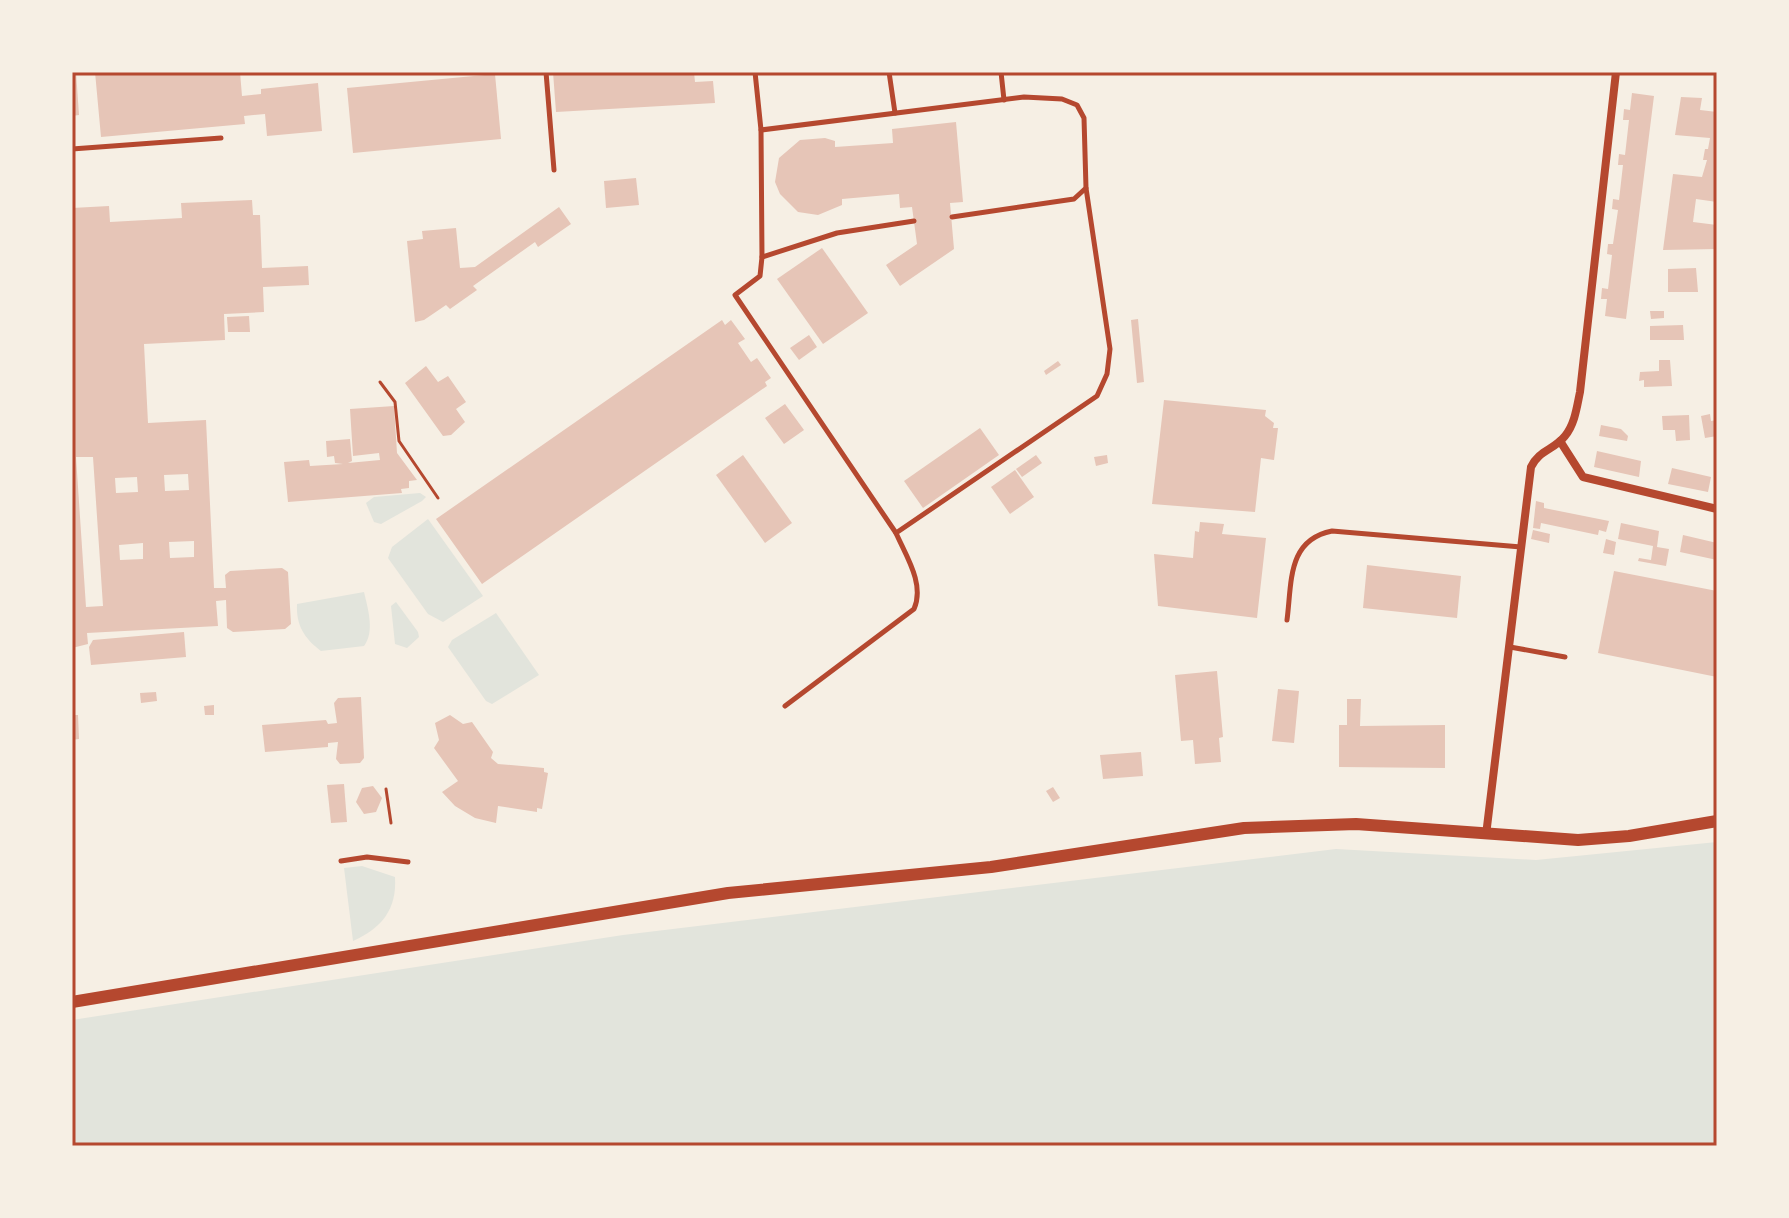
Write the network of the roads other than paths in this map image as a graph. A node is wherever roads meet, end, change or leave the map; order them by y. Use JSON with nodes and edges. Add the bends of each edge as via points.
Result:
{"nodes":[{"id":1,"x":546,"y":72,"type":"edge"},
{"id":2,"x":755,"y":72,"type":"edge"},
{"id":3,"x":889,"y":72,"type":"edge"},
{"id":4,"x":1001,"y":72,"type":"edge"},
{"id":5,"x":1616,"y":72,"type":"edge"},
{"id":6,"x":1004,"y":100,"type":"junction"},
{"id":7,"x":895,"y":113,"type":"junction"},
{"id":8,"x":761,"y":130,"type":"junction"},
{"id":9,"x":221,"y":138,"type":"dead end"},
{"id":10,"x":72,"y":149,"type":"edge"},
{"id":11,"x":554,"y":170,"type":"dead end"},
{"id":12,"x":1086,"y":188,"type":"junction"},
{"id":13,"x":952,"y":217,"type":"dead end"},
{"id":14,"x":914,"y":221,"type":"dead end"},
{"id":15,"x":762,"y":257,"type":"junction"},
{"id":16,"x":1560,"y":441,"type":"junction"},
{"id":17,"x":1717,"y":509,"type":"edge"},
{"id":18,"x":896,"y":533,"type":"junction"},
{"id":19,"x":1522,"y":547,"type":"junction"},
{"id":20,"x":1287,"y":620,"type":"dead end"},
{"id":21,"x":1509,"y":647,"type":"junction"},
{"id":22,"x":1565,"y":657,"type":"dead end"},
{"id":23,"x":785,"y":706,"type":"dead end"},
{"id":24,"x":1717,"y":821,"type":"edge"},
{"id":25,"x":1486,"y":835,"type":"junction"},
{"id":26,"x":341,"y":861,"type":"dead end"},
{"id":27,"x":408,"y":862,"type":"dead end"},
{"id":28,"x":72,"y":1002,"type":"edge"}],
"edges":[{"from":1,"to":11,"type":"lane"},
{"from":2,"to":8,"type":"lane"},
{"from":3,"to":7,"type":"lane"},
{"from":4,"to":6,"type":"lane"},
{"from":5,"to":16,"type":"street","via":[[1580,392]]},
{"from":6,"to":7,"type":"lane"},
{"from":6,"to":12,"type":"lane","via":[[1062,99],[1077,105],[1084,118]]},
{"from":7,"to":8,"type":"lane"},
{"from":8,"to":15,"type":"lane"},
{"from":9,"to":10,"type":"lane"},
{"from":12,"to":13,"type":"lane","via":[[1074,199],[1056,203]]},
{"from":12,"to":18,"type":"lane","via":[[1110,349],[1097,396]]},
{"from":14,"to":15,"type":"lane","via":[[837,233]]},
{"from":15,"to":18,"type":"lane","via":[[760,276],[735,295]]},
{"from":16,"to":17,"type":"street","via":[[1583,477]]},
{"from":16,"to":19,"type":"street","via":[[1537,454],[1531,467]]},
{"from":18,"to":23,"type":"lane","via":[[914,574],[919,597],[914,609]]},
{"from":19,"to":20,"type":"lane","via":[[1332,531],[1314,535],[1300,549]]},
{"from":19,"to":21,"type":"street"},
{"from":21,"to":22,"type":"lane"},
{"from":21,"to":25,"type":"street"},
{"from":24,"to":25,"type":"street","via":[[1578,840]]},
{"from":25,"to":28,"type":"street","via":[[1356,824],[1244,828],[991,867],[728,893]]},
{"from":26,"to":27,"type":"lane","via":[[367,857]]}]}
